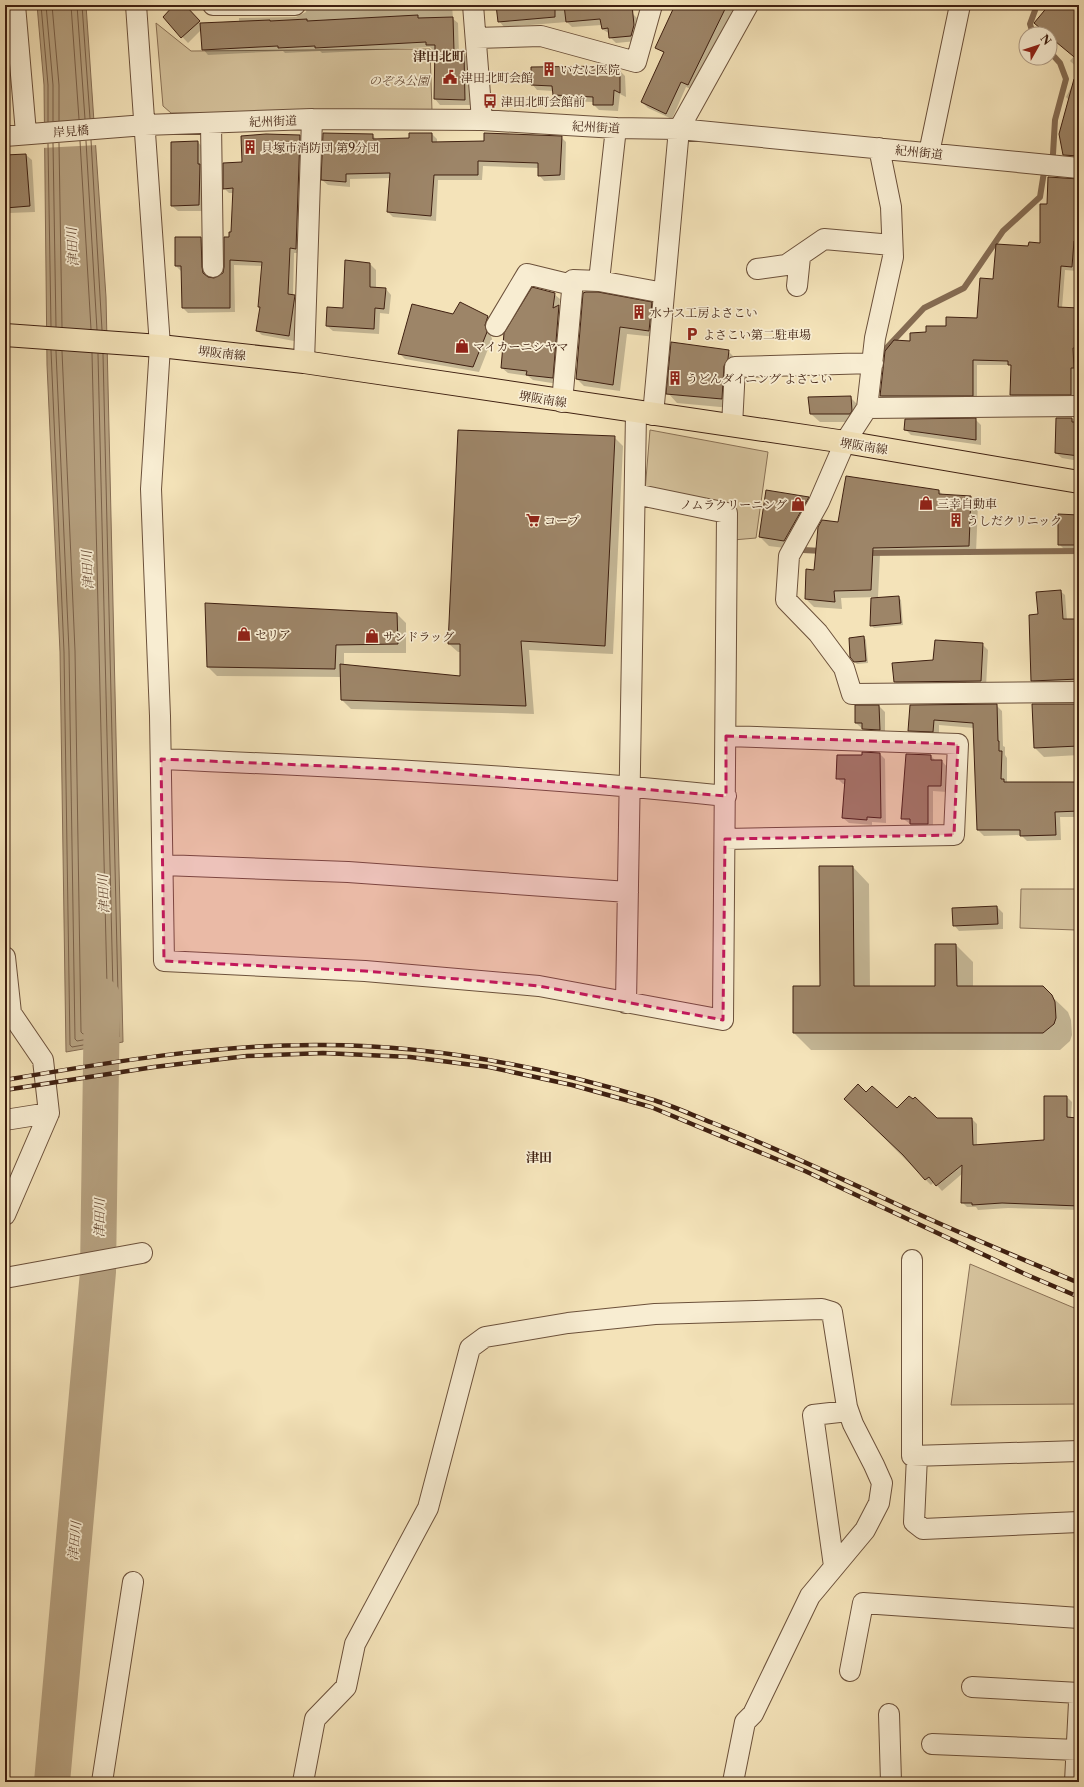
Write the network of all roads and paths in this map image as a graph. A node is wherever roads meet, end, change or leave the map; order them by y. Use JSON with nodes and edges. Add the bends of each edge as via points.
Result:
{"nodes":[{"id":1,"x":15,"y":5,"type":"edge"},
{"id":2,"x":136,"y":5,"type":"edge"},
{"id":3,"x":213,"y":5,"type":"edge"},
{"id":4,"x":295,"y":5,"type":"edge"},
{"id":5,"x":473,"y":5,"type":"edge"},
{"id":6,"x":652,"y":5,"type":"edge"},
{"id":7,"x":748,"y":5,"type":"edge"},
{"id":8,"x":960,"y":5,"type":"edge"},
{"id":9,"x":11,"y":30,"type":"edge"},
{"id":10,"x":476,"y":38,"type":"junction"},
{"id":11,"x":312,"y":119,"type":"junction"},
{"id":12,"x":482,"y":120,"type":"junction"},
{"id":13,"x":211,"y":123,"type":"junction"},
{"id":14,"x":145,"y":125,"type":"junction"},
{"id":15,"x":112,"y":128,"type":"joint"},
{"id":16,"x":616,"y":128,"type":"junction"},
{"id":17,"x":679,"y":129,"type":"junction"},
{"id":18,"x":28,"y":134,"type":"junction"},
{"id":19,"x":5,"y":136,"type":"edge"},
{"id":20,"x":879,"y":148,"type":"junction"},
{"id":21,"x":929,"y":153,"type":"junction"},
{"id":22,"x":1079,"y":168,"type":"edge"},
{"id":23,"x":892,"y":245,"type":"junction"},
{"id":24,"x":800,"y":257,"type":"junction"},
{"id":25,"x":213,"y":267,"type":"dead end"},
{"id":26,"x":757,"y":269,"type":"dead end"},
{"id":27,"x":599,"y":281,"type":"junction"},
{"id":28,"x":572,"y":285,"type":"junction"},
{"id":29,"x":797,"y":286,"type":"dead end"},
{"id":30,"x":664,"y":293,"type":"junction"},
{"id":31,"x":496,"y":326,"type":"dead end"},
{"id":32,"x":5,"y":335,"type":"edge"},
{"id":33,"x":160,"y":346,"type":"junction"},
{"id":34,"x":304,"y":362,"type":"junction"},
{"id":35,"x":873,"y":363,"type":"junction"},
{"id":36,"x":562,"y":402,"type":"junction"},
{"id":37,"x":1079,"y":406,"type":"edge"},
{"id":38,"x":867,"y":408,"type":"junction"},
{"id":39,"x":644,"y":414,"type":"junction"},
{"id":40,"x":732,"y":426,"type":"junction"},
{"id":41,"x":845,"y":442,"type":"junction"},
{"id":42,"x":1079,"y":482,"type":"edge"},
{"id":43,"x":635,"y":494,"type":"junction"},
{"id":44,"x":1079,"y":692,"type":"edge"},
{"id":45,"x":726,"y":736,"type":"junction"},
{"id":46,"x":161,"y":759,"type":"junction"},
{"id":47,"x":630,"y":786,"type":"junction"},
{"id":48,"x":726,"y":796,"type":"junction"},
{"id":49,"x":725,"y":839,"type":"junction"},
{"id":50,"x":163,"y":865,"type":"junction"},
{"id":51,"x":628,"y":892,"type":"junction"},
{"id":52,"x":5,"y":957,"type":"edge"},
{"id":53,"x":626,"y":1004,"type":"junction"},
{"id":54,"x":8,"y":1013,"type":"edge"},
{"id":55,"x":49,"y":1113,"type":"junction"},
{"id":56,"x":5,"y":1120,"type":"edge"},
{"id":57,"x":5,"y":1215,"type":"edge"},
{"id":58,"x":142,"y":1252,"type":"dead end"},
{"id":59,"x":912,"y":1260,"type":"dead end"},
{"id":60,"x":5,"y":1278,"type":"edge"},
{"id":61,"x":848,"y":1411,"type":"junction"},
{"id":62,"x":1079,"y":1451,"type":"edge"},
{"id":63,"x":917,"y":1456,"type":"junction"},
{"id":64,"x":1079,"y":1522,"type":"edge"},
{"id":65,"x":834,"y":1566,"type":"junction"},
{"id":66,"x":133,"y":1582,"type":"dead end"},
{"id":67,"x":1079,"y":1618,"type":"edge"},
{"id":68,"x":850,"y":1671,"type":"dead end"},
{"id":69,"x":972,"y":1687,"type":"dead end"},
{"id":70,"x":1079,"y":1693,"type":"edge"},
{"id":71,"x":1079,"y":1702,"type":"edge"},
{"id":72,"x":889,"y":1714,"type":"dead end"},
{"id":73,"x":932,"y":1744,"type":"dead end"},
{"id":74,"x":1076,"y":1750,"type":"junction"},
{"id":75,"x":102,"y":1782,"type":"edge"},
{"id":76,"x":303,"y":1782,"type":"edge"},
{"id":77,"x":733,"y":1782,"type":"edge"},
{"id":78,"x":891,"y":1782,"type":"edge"},
{"id":79,"x":1075,"y":1782,"type":"edge"}],
"edges":[{"from":1,"to":9,"type":"street"},
{"from":2,"to":14,"type":"street"},
{"from":3,"to":4,"type":"street"},
{"from":5,"to":10,"type":"street"},
{"from":6,"to":10,"type":"street","via":[[636,62],[541,36]]},
{"from":7,"to":17,"type":"street"},
{"from":8,"to":21,"type":"street"},
{"from":9,"to":18,"type":"street"},
{"from":10,"to":12,"type":"street"},
{"from":11,"to":12,"type":"street","name":"紀州街道"},
{"from":11,"to":13,"type":"street","name":"紀州街道"},
{"from":11,"to":34,"type":"street"},
{"from":12,"to":16,"type":"street","name":"紀州街道"},
{"from":13,"to":14,"type":"street","name":"紀州街道"},
{"from":13,"to":25,"type":"street"},
{"from":14,"to":15,"type":"street","name":"紀州街道"},
{"from":14,"to":33,"type":"street"},
{"from":15,"to":18,"type":"street","name":"岸見橋"},
{"from":16,"to":17,"type":"street","name":"紀州街道"},
{"from":16,"to":27,"type":"street"},
{"from":17,"to":20,"type":"street","name":"紀州街道"},
{"from":17,"to":30,"type":"street"},
{"from":18,"to":19,"type":"street"},
{"from":20,"to":21,"type":"street","name":"紀州街道"},
{"from":20,"to":23,"type":"street","via":[[892,207]]},
{"from":21,"to":22,"type":"street","name":"紀州街道"},
{"from":23,"to":24,"type":"street","via":[[824,239]]},
{"from":23,"to":35,"type":"street","via":[[893,257],[874,338]]},
{"from":24,"to":26,"type":"street","via":[[786,265]]},
{"from":24,"to":29,"type":"street"},
{"from":27,"to":28,"type":"street","via":[[573,280]]},
{"from":27,"to":30,"type":"street"},
{"from":28,"to":31,"type":"street","via":[[527,274]]},
{"from":28,"to":36,"type":"street"},
{"from":30,"to":39,"type":"street"},
{"from":32,"to":33,"type":"main road","name":"堺阪南線"},
{"from":33,"to":34,"type":"main road","name":"堺阪南線"},
{"from":33,"to":46,"type":"street","via":[[151,489]]},
{"from":34,"to":36,"type":"main road","name":"堺阪南線"},
{"from":35,"to":38,"type":"street"},
{"from":35,"to":40,"type":"street","via":[[735,367]]},
{"from":36,"to":39,"type":"main road","name":"堺阪南線"},
{"from":37,"to":38,"type":"street"},
{"from":38,"to":41,"type":"street"},
{"from":39,"to":40,"type":"main road","name":"堺阪南線"},
{"from":39,"to":43,"type":"street"},
{"from":40,"to":41,"type":"main road","name":"堺阪南線"},
{"from":41,"to":42,"type":"main road","name":"堺阪南線"},
{"from":41,"to":44,"type":"street","via":[[819,502],[789,556],[786,600],[818,633],[844,668],[852,694]]},
{"from":43,"to":45,"type":"street","via":[[727,513]]},
{"from":43,"to":47,"type":"street"},
{"from":45,"to":48,"type":"street"},
{"from":45,"to":49,"type":"street","via":[[958,744],[954,835]]},
{"from":46,"to":47,"type":"street","via":[[398,769]]},
{"from":46,"to":50,"type":"street"},
{"from":47,"to":48,"type":"street"},
{"from":47,"to":51,"type":"street"},
{"from":48,"to":49,"type":"street"},
{"from":49,"to":53,"type":"street","via":[[723,1020]]},
{"from":50,"to":51,"type":"street","via":[[348,872]]},
{"from":50,"to":53,"type":"street","via":[[164,960],[365,971],[539,986]]},
{"from":51,"to":53,"type":"street"},
{"from":52,"to":54,"type":"street"},
{"from":54,"to":55,"type":"street","via":[[43,1060]]},
{"from":55,"to":56,"type":"street"},
{"from":55,"to":57,"type":"street"},
{"from":58,"to":60,"type":"street"},
{"from":59,"to":63,"type":"street","via":[[912,1456]]},
{"from":61,"to":65,"type":"street","via":[[882,1483],[879,1503],[865,1530]]},
{"from":61,"to":65,"type":"street","via":[[813,1415]]},
{"from":61,"to":76,"type":"street","via":[[832,1312],[822,1309],[655,1314],[568,1323],[485,1337],[470,1348],[428,1508],[355,1644],[346,1687],[315,1719]]},
{"from":62,"to":63,"type":"street"},
{"from":63,"to":64,"type":"street","via":[[914,1522],[923,1529]]},
{"from":65,"to":77,"type":"street","via":[[810,1596],[753,1714],[746,1722]]},
{"from":66,"to":75,"type":"street"},
{"from":67,"to":68,"type":"street","via":[[863,1603]]},
{"from":69,"to":70,"type":"street"},
{"from":71,"to":74,"type":"street"},
{"from":72,"to":78,"type":"street"},
{"from":73,"to":74,"type":"street"},
{"from":74,"to":79,"type":"street"}]}
